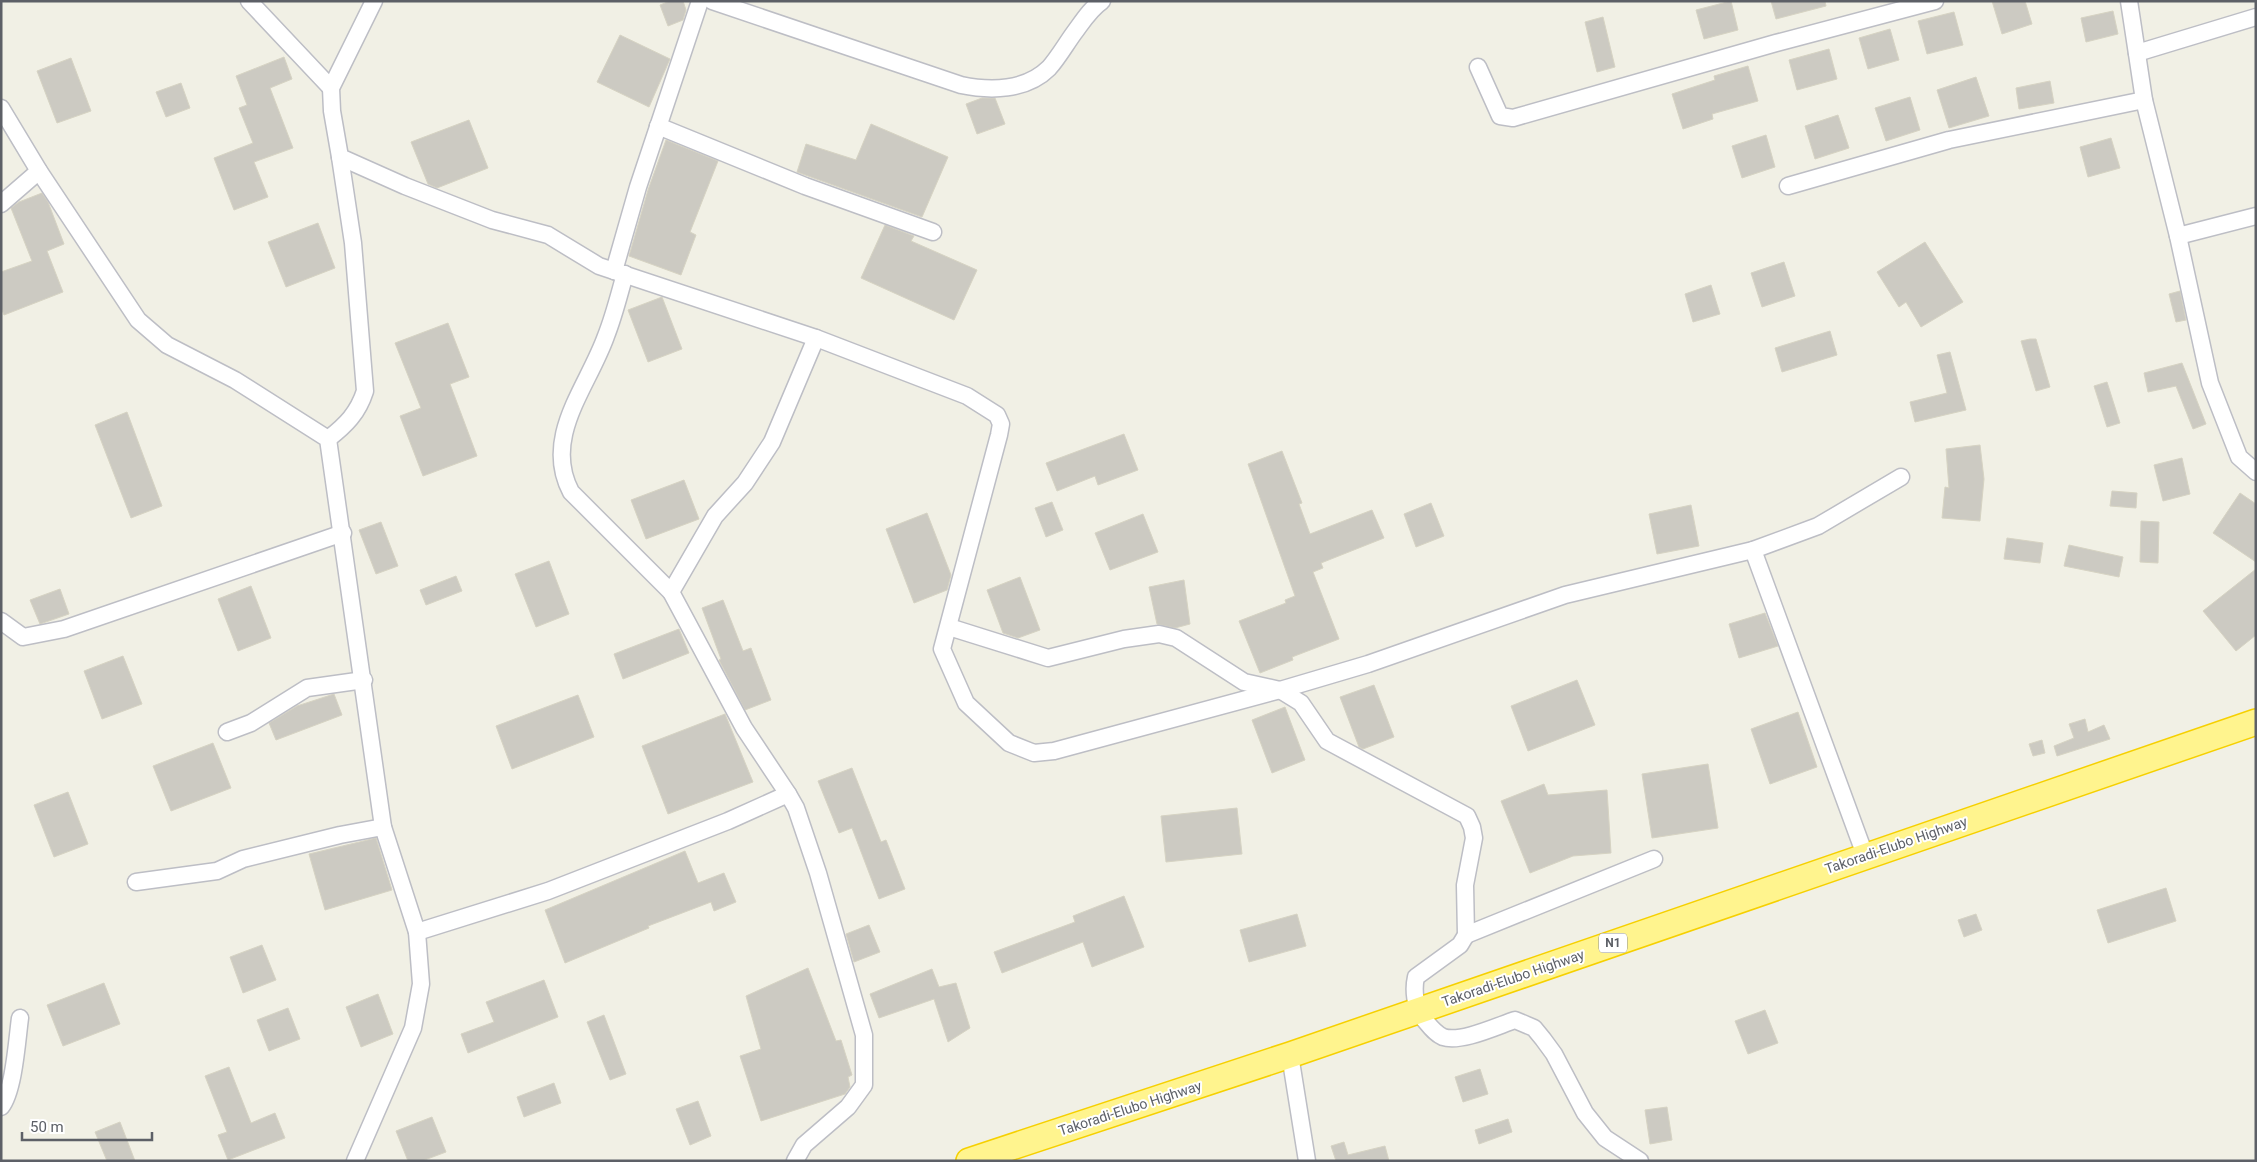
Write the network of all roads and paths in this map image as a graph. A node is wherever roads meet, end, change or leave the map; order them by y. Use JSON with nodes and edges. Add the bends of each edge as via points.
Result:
{"nodes":[{"id":1,"x":249,"y":1,"type":"edge"},
{"id":2,"x":374,"y":1,"type":"edge"},
{"id":3,"x":700,"y":1,"type":"edge"},
{"id":4,"x":712,"y":1,"type":"edge"},
{"id":5,"x":1102,"y":1,"type":"edge"},
{"id":6,"x":1934,"y":1,"type":"edge"},
{"id":7,"x":2129,"y":1,"type":"edge"},
{"id":8,"x":2256,"y":18,"type":"edge"},
{"id":9,"x":2137,"y":53,"type":"junction"},
{"id":10,"x":1478,"y":67,"type":"dead end"},
{"id":11,"x":331,"y":88,"type":"junction"},
{"id":12,"x":2144,"y":100,"type":"junction"},
{"id":13,"x":1,"y":108,"type":"edge"},
{"id":14,"x":658,"y":126,"type":"junction"},
{"id":15,"x":340,"y":157,"type":"junction"},
{"id":16,"x":39,"y":171,"type":"junction"},
{"id":17,"x":1788,"y":186,"type":"dead end"},
{"id":18,"x":1,"y":204,"type":"edge"},
{"id":19,"x":2256,"y":216,"type":"edge"},
{"id":20,"x":932,"y":232,"type":"dead end"},
{"id":21,"x":2178,"y":236,"type":"junction"},
{"id":22,"x":620,"y":272,"type":"junction"},
{"id":23,"x":816,"y":338,"type":"junction"},
{"id":24,"x":328,"y":439,"type":"junction"},
{"id":25,"x":2256,"y":472,"type":"edge"},
{"id":26,"x":1901,"y":477,"type":"dead end"},
{"id":27,"x":342,"y":533,"type":"junction"},
{"id":28,"x":1754,"y":550,"type":"junction"},
{"id":29,"x":671,"y":592,"type":"junction"},
{"id":30,"x":1,"y":621,"type":"edge"},
{"id":31,"x":948,"y":628,"type":"junction"},
{"id":32,"x":364,"y":680,"type":"junction"},
{"id":33,"x":1280,"y":690,"type":"junction"},
{"id":34,"x":2256,"y":722,"type":"edge"},
{"id":35,"x":227,"y":732,"type":"dead end"},
{"id":36,"x":788,"y":794,"type":"junction"},
{"id":37,"x":383,"y":827,"type":"junction"},
{"id":38,"x":1865,"y":855,"type":"junction"},
{"id":39,"x":1654,"y":859,"type":"dead end"},
{"id":40,"x":136,"y":882,"type":"dead end"},
{"id":41,"x":417,"y":932,"type":"junction"},
{"id":42,"x":1466,"y":935,"type":"junction"},
{"id":43,"x":1418,"y":1011,"type":"junction"},
{"id":44,"x":20,"y":1018,"type":"dead end"},
{"id":45,"x":1290,"y":1055,"type":"junction"},
{"id":46,"x":1,"y":1107,"type":"edge"},
{"id":47,"x":355,"y":1161,"type":"edge"},
{"id":48,"x":795,"y":1161,"type":"edge"},
{"id":49,"x":968,"y":1161,"type":"edge"},
{"id":50,"x":1307,"y":1161,"type":"edge"},
{"id":51,"x":1640,"y":1161,"type":"edge"}],
"edges":[{"from":1,"to":11,"type":"street"},
{"from":2,"to":11,"type":"street"},
{"from":3,"to":14,"type":"street"},
{"from":4,"to":5,"type":"street","via":[[978,89],[1010,87],[1034,79],[1049,67],[1088,12]]},
{"from":6,"to":10,"type":"street","via":[[1513,118],[1500,116]]},
{"from":7,"to":9,"type":"street"},
{"from":8,"to":9,"type":"street"},
{"from":9,"to":12,"type":"street"},
{"from":11,"to":15,"type":"street"},
{"from":12,"to":17,"type":"street","via":[[1949,140]]},
{"from":12,"to":21,"type":"street"},
{"from":13,"to":16,"type":"street"},
{"from":14,"to":20,"type":"street","via":[[805,186]]},
{"from":14,"to":22,"type":"street"},
{"from":15,"to":22,"type":"street","via":[[492,220],[548,236],[591,262]]},
{"from":15,"to":24,"type":"street","via":[[353,243],[365,391],[360,406],[348,423]]},
{"from":16,"to":18,"type":"street"},
{"from":16,"to":24,"type":"street","via":[[138,320],[167,345],[235,380]]},
{"from":19,"to":21,"type":"street"},
{"from":21,"to":25,"type":"street","via":[[2210,384],[2239,457]]},
{"from":22,"to":23,"type":"street"},
{"from":22,"to":29,"type":"street","via":[[606,337],[564,427],[560,462],[570,492]]},
{"from":23,"to":29,"type":"street","via":[[772,442],[745,483],[714,516]]},
{"from":23,"to":31,"type":"street","via":[[967,396],[998,415],[1001,424],[999,435]]},
{"from":24,"to":27,"type":"street"},
{"from":26,"to":28,"type":"street","via":[[1818,526]]},
{"from":27,"to":30,"type":"street","via":[[55,632],[23,637]]},
{"from":27,"to":32,"type":"street"},
{"from":28,"to":33,"type":"street","via":[[1565,595],[1368,664]]},
{"from":28,"to":38,"type":"street"},
{"from":29,"to":36,"type":"street","via":[[744,728]]},
{"from":31,"to":33,"type":"street","via":[[1048,658],[1124,639],[1159,634],[1176,638],[1244,682]]},
{"from":31,"to":33,"type":"street","via":[[942,649],[966,703],[1009,743],[1034,753],[1054,751]]},
{"from":32,"to":35,"type":"street","via":[[308,688],[251,723]]},
{"from":32,"to":37,"type":"street"},
{"from":33,"to":42,"type":"street","via":[[1301,702],[1327,741],[1466,816],[1474,838],[1465,885]]},
{"from":34,"to":38,"type":"highway","name":"Takoradi-Elubo Highway","number":"N1"},
{"from":36,"to":41,"type":"street","via":[[728,821],[548,891]]},
{"from":36,"to":48,"type":"street","via":[[818,872],[860,1019],[865,1056],[864,1085],[848,1107],[804,1145]]},
{"from":37,"to":40,"type":"street","via":[[243,859],[217,871]]},
{"from":37,"to":41,"type":"street"},
{"from":38,"to":43,"type":"highway","name":"Takoradi-Elubo Highway","number":"N1"},
{"from":39,"to":42,"type":"street"},
{"from":41,"to":47,"type":"street","via":[[421,984],[413,1028]]},
{"from":42,"to":43,"type":"street","via":[[1460,945],[1416,977]]},
{"from":43,"to":45,"type":"highway","name":"Takoradi-Elubo Highway","number":"N1"},
{"from":43,"to":51,"type":"street","via":[[1432,1030],[1444,1037],[1462,1038],[1515,1020],[1534,1028],[1554,1054],[1585,1113],[1605,1138]]},
{"from":44,"to":46,"type":"street","via":[[14,1066]]},
{"from":45,"to":49,"type":"highway","name":"Takoradi-Elubo Highway","number":"N1"},
{"from":45,"to":50,"type":"street"}]}
